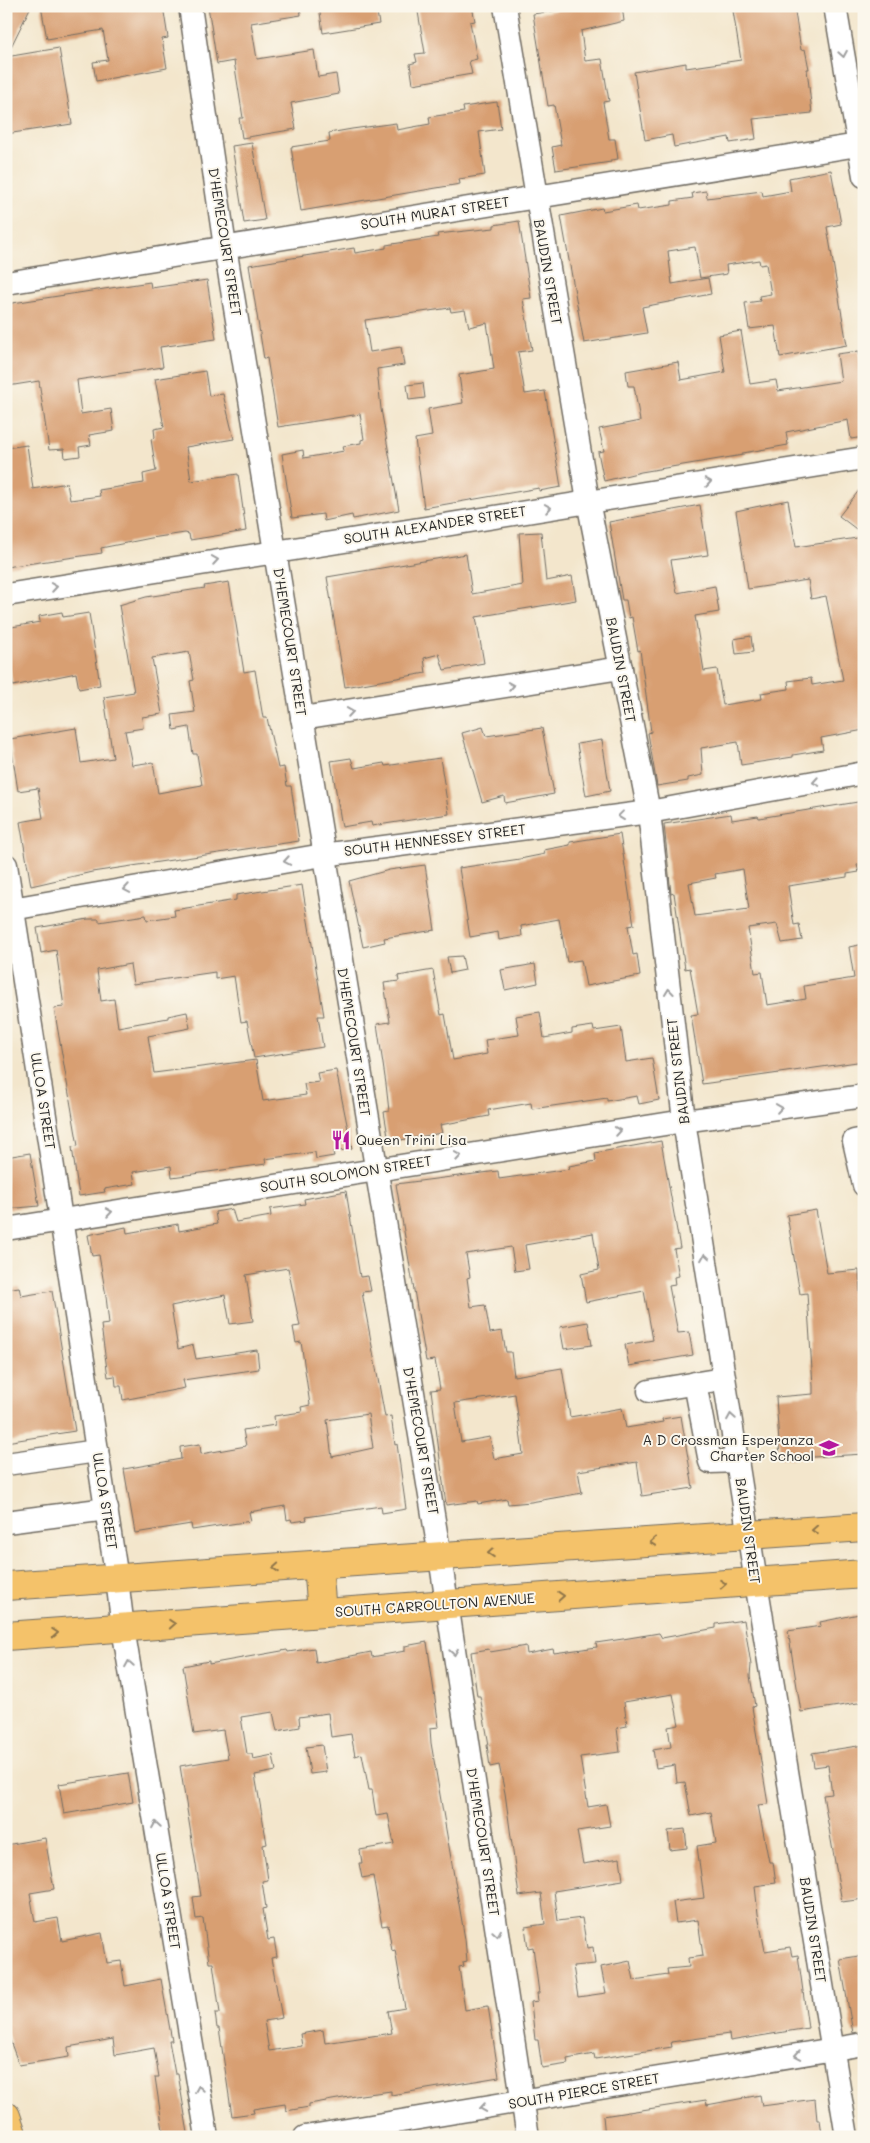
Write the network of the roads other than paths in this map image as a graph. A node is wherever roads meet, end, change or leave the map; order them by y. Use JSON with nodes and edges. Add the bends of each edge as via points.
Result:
{"nodes":[{"id":1,"x":190,"y":6,"type":"edge"},
{"id":2,"x":505,"y":6,"type":"edge"},
{"id":3,"x":835,"y":6,"type":"edge"},
{"id":4,"x":861,"y":145,"type":"edge"},
{"id":5,"x":864,"y":176,"type":"edge"},
{"id":6,"x":536,"y":196,"type":"junction"},
{"id":7,"x":225,"y":248,"type":"junction"},
{"id":8,"x":6,"y":283,"type":"edge"},
{"id":9,"x":864,"y":458,"type":"edge"},
{"id":10,"x":588,"y":501,"type":"junction"},
{"id":11,"x":276,"y":550,"type":"junction"},
{"id":12,"x":6,"y":595,"type":"edge"},
{"id":13,"x":620,"y":668,"type":"junction"},
{"id":14,"x":302,"y":718,"type":"junction"},
{"id":15,"x":864,"y":773,"type":"edge"},
{"id":16,"x":649,"y":812,"type":"junction"},
{"id":17,"x":324,"y":855,"type":"junction"},
{"id":18,"x":6,"y":865,"type":"edge"},
{"id":19,"x":10,"y":909,"type":"edge"},
{"id":20,"x":864,"y":1096,"type":"edge"},
{"id":21,"x":684,"y":1121,"type":"junction"},
{"id":22,"x":864,"y":1139,"type":"edge"},
{"id":23,"x":375,"y":1169,"type":"junction"},
{"id":24,"x":864,"y":1185,"type":"edge"},
{"id":25,"x":61,"y":1220,"type":"junction"},
{"id":26,"x":6,"y":1229,"type":"edge"},
{"id":27,"x":725,"y":1379,"type":"junction"},
{"id":28,"x":695,"y":1383,"type":"junction"},
{"id":29,"x":649,"y":1390,"type":"dead end"},
{"id":30,"x":97,"y":1451,"type":"junction"},
{"id":31,"x":738,"y":1461,"type":"junction"},
{"id":32,"x":6,"y":1464,"type":"edge"},
{"id":33,"x":107,"y":1509,"type":"junction"},
{"id":34,"x":6,"y":1522,"type":"edge"},
{"id":35,"x":864,"y":1527,"type":"edge"},
{"id":36,"x":750,"y":1535,"type":"junction"},
{"id":37,"x":440,"y":1557,"type":"junction"},
{"id":38,"x":318,"y":1565,"type":"junction"},
{"id":39,"x":864,"y":1574,"type":"edge"},
{"id":40,"x":117,"y":1579,"type":"junction"},
{"id":41,"x":756,"y":1582,"type":"junction"},
{"id":42,"x":6,"y":1586,"type":"edge"},
{"id":43,"x":446,"y":1604,"type":"junction"},
{"id":44,"x":322,"y":1613,"type":"junction"},
{"id":45,"x":123,"y":1628,"type":"junction"},
{"id":46,"x":6,"y":1636,"type":"edge"},
{"id":47,"x":864,"y":2044,"type":"edge"},
{"id":48,"x":832,"y":2049,"type":"junction"},
{"id":49,"x":523,"y":2102,"type":"junction"},
{"id":50,"x":6,"y":2116,"type":"edge"},
{"id":51,"x":14,"y":2137,"type":"edge"},
{"id":52,"x":207,"y":2137,"type":"edge"},
{"id":53,"x":305,"y":2137,"type":"edge"},
{"id":54,"x":528,"y":2137,"type":"edge"},
{"id":55,"x":847,"y":2137,"type":"edge"}],
"edges":[{"from":1,"to":7,"type":"street","name":"D'HEMECOURT STREET"},
{"from":2,"to":6,"type":"street","name":"BAUDIN STREET"},
{"from":3,"to":4,"type":"street","one_way":true},
{"from":4,"to":5,"type":"street"},
{"from":4,"to":6,"type":"street","name":"SOUTH MURAT STREET"},
{"from":6,"to":7,"type":"street","name":"SOUTH MURAT STREET"},
{"from":6,"to":10,"type":"street","name":"BAUDIN STREET"},
{"from":7,"to":8,"type":"street","name":"SOUTH MURAT STREET"},
{"from":7,"to":11,"type":"street","name":"D'HEMECOURT STREET"},
{"from":10,"to":9,"type":"street","name":"SOUTH ALEXANDER STREET","one_way":true},
{"from":11,"to":10,"type":"street","name":"SOUTH ALEXANDER STREET","one_way":true},
{"from":10,"to":13,"type":"street","name":"BAUDIN STREET"},
{"from":12,"to":11,"type":"street","name":"SOUTH ALEXANDER STREET","one_way":true},
{"from":11,"to":14,"type":"street","name":"D'HEMECOURT STREET"},
{"from":14,"to":13,"type":"street","one_way":true},
{"from":13,"to":16,"type":"street","name":"BAUDIN STREET"},
{"from":14,"to":17,"type":"street","name":"D'HEMECOURT STREET"},
{"from":15,"to":16,"type":"street","name":"SOUTH HENNESSEY STREET","one_way":true},
{"from":16,"to":17,"type":"street","name":"SOUTH HENNESSEY STREET","one_way":true},
{"from":21,"to":16,"type":"street","name":"BAUDIN STREET","one_way":true},
{"from":17,"to":19,"type":"street","name":"SOUTH HENNESSEY STREET","one_way":true},
{"from":17,"to":23,"type":"street","name":"D'HEMECOURT STREET"},
{"from":18,"to":19,"type":"street","name":"ULLOA STREET"},
{"from":19,"to":25,"type":"street","name":"ULLOA STREET"},
{"from":21,"to":20,"type":"street","name":"SOUTH SOLOMON STREET","one_way":true},
{"from":23,"to":21,"type":"street","name":"SOUTH SOLOMON STREET","one_way":true},
{"from":27,"to":21,"type":"street","name":"BAUDIN STREET","one_way":true},
{"from":22,"to":24,"type":"street","via":[[854,1141]]},
{"from":25,"to":23,"type":"street","name":"SOUTH SOLOMON STREET","one_way":true},
{"from":23,"to":37,"type":"street","name":"D'HEMECOURT STREET"},
{"from":25,"to":26,"type":"street","name":"SOUTH SOLOMON STREET"},
{"from":25,"to":30,"type":"street","name":"ULLOA STREET"},
{"from":27,"to":28,"type":"street"},
{"from":31,"to":27,"type":"street","name":"BAUDIN STREET","one_way":true},
{"from":28,"to":29,"type":"street"},
{"from":28,"to":31,"type":"street","via":[[710,1462]]},
{"from":30,"to":32,"type":"street"},
{"from":30,"to":33,"type":"street","name":"ULLOA STREET"},
{"from":31,"to":36,"type":"street","name":"BAUDIN STREET"},
{"from":33,"to":34,"type":"street"},
{"from":33,"to":40,"type":"street","name":"ULLOA STREET"},
{"from":35,"to":36,"type":"main road","one_way":true},
{"from":36,"to":37,"type":"main road","one_way":true},
{"from":36,"to":41,"type":"street","name":"BAUDIN STREET"},
{"from":37,"to":38,"type":"main road"},
{"from":37,"to":43,"type":"street","name":"D'HEMECOURT STREET"},
{"from":38,"to":40,"type":"main road","one_way":true},
{"from":38,"to":44,"type":"main road"},
{"from":39,"to":41,"type":"main road","name":"SOUTH CARROLLTON AVENUE"},
{"from":40,"to":42,"type":"main road"},
{"from":40,"to":45,"type":"street","name":"ULLOA STREET"},
{"from":43,"to":41,"type":"main road","name":"SOUTH CARROLLTON AVENUE","one_way":true},
{"from":41,"to":48,"type":"street","name":"BAUDIN STREET"},
{"from":43,"to":44,"type":"main road","name":"SOUTH CARROLLTON AVENUE"},
{"from":43,"to":49,"type":"street","name":"D'HEMECOURT STREET","one_way":true},
{"from":45,"to":44,"type":"main road","name":"SOUTH CARROLLTON AVENUE","one_way":true},
{"from":46,"to":45,"type":"main road","name":"SOUTH CARROLLTON AVENUE","one_way":true},
{"from":52,"to":45,"type":"street","name":"ULLOA STREET","one_way":true},
{"from":47,"to":48,"type":"street","name":"SOUTH PIERCE STREET"},
{"from":48,"to":49,"type":"street","name":"SOUTH PIERCE STREET","one_way":true},
{"from":48,"to":55,"type":"street","name":"BAUDIN STREET"},
{"from":49,"to":53,"type":"street","name":"SOUTH PIERCE STREET","one_way":true},
{"from":49,"to":54,"type":"street","name":"D'HEMECOURT STREET"},
{"from":50,"to":51,"type":"main road"}]}
